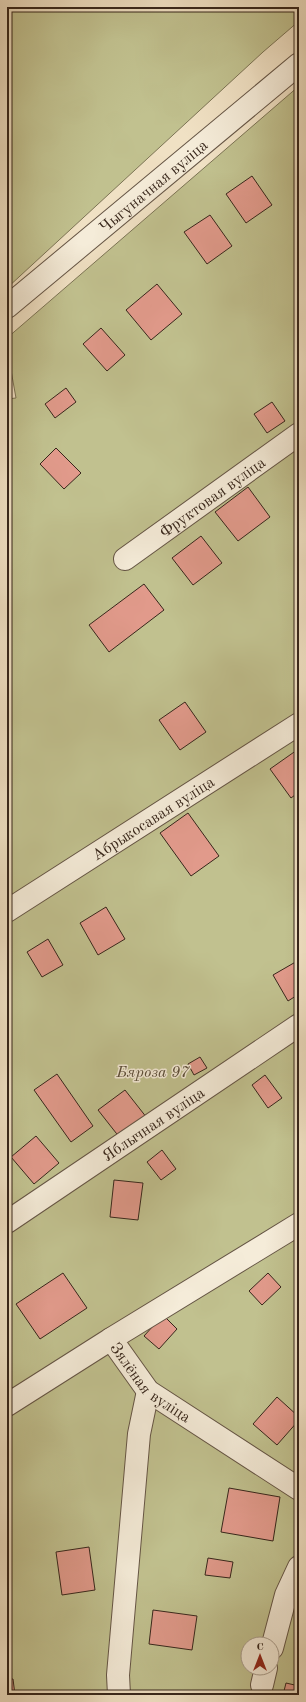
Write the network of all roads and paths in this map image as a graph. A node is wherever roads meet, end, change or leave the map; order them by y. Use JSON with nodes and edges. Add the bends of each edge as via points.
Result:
{"nodes":[{"id":1,"x":299,"y":64,"type":"edge"},
{"id":2,"x":7,"y":307,"type":"edge"},
{"id":3,"x":299,"y":434,"type":"edge"},
{"id":4,"x":125,"y":559,"type":"dead end"},
{"id":5,"x":299,"y":724,"type":"edge"},
{"id":6,"x":7,"y":911,"type":"edge"},
{"id":7,"x":299,"y":1025,"type":"edge"},
{"id":8,"x":7,"y":1222,"type":"edge"},
{"id":9,"x":299,"y":1224,"type":"edge"},
{"id":10,"x":111,"y":1339,"type":"junction"},
{"id":11,"x":148,"y":1391,"type":"junction"},
{"id":12,"x":7,"y":1405,"type":"edge"},
{"id":13,"x":299,"y":1489,"type":"edge"},
{"id":14,"x":299,"y":1566,"type":"edge"},
{"id":15,"x":275,"y":1636,"type":"edge"},
{"id":16,"x":119,"y":1695,"type":"edge"}],
"edges":[{"from":1,"to":2,"type":"lane","name":"Чыгуначная вуліца"},
{"from":3,"to":4,"type":"lane","name":"Фруктовая вуліца"},
{"from":5,"to":6,"type":"lane","name":"Абрыкосавая вуліца"},
{"from":7,"to":8,"type":"lane","name":"Яблычная вуліца"},
{"from":9,"to":10,"type":"lane","name":"Зялёная вуліца"},
{"from":10,"to":11,"type":"lane","name":"Зялёная вуліца"},
{"from":10,"to":12,"type":"lane"},
{"from":11,"to":13,"type":"lane","name":"Зялёная вуліца"},
{"from":11,"to":16,"type":"lane","via":[[139,1434],[119,1668]]},
{"from":14,"to":15,"type":"lane","via":[[286,1595]]}]}
